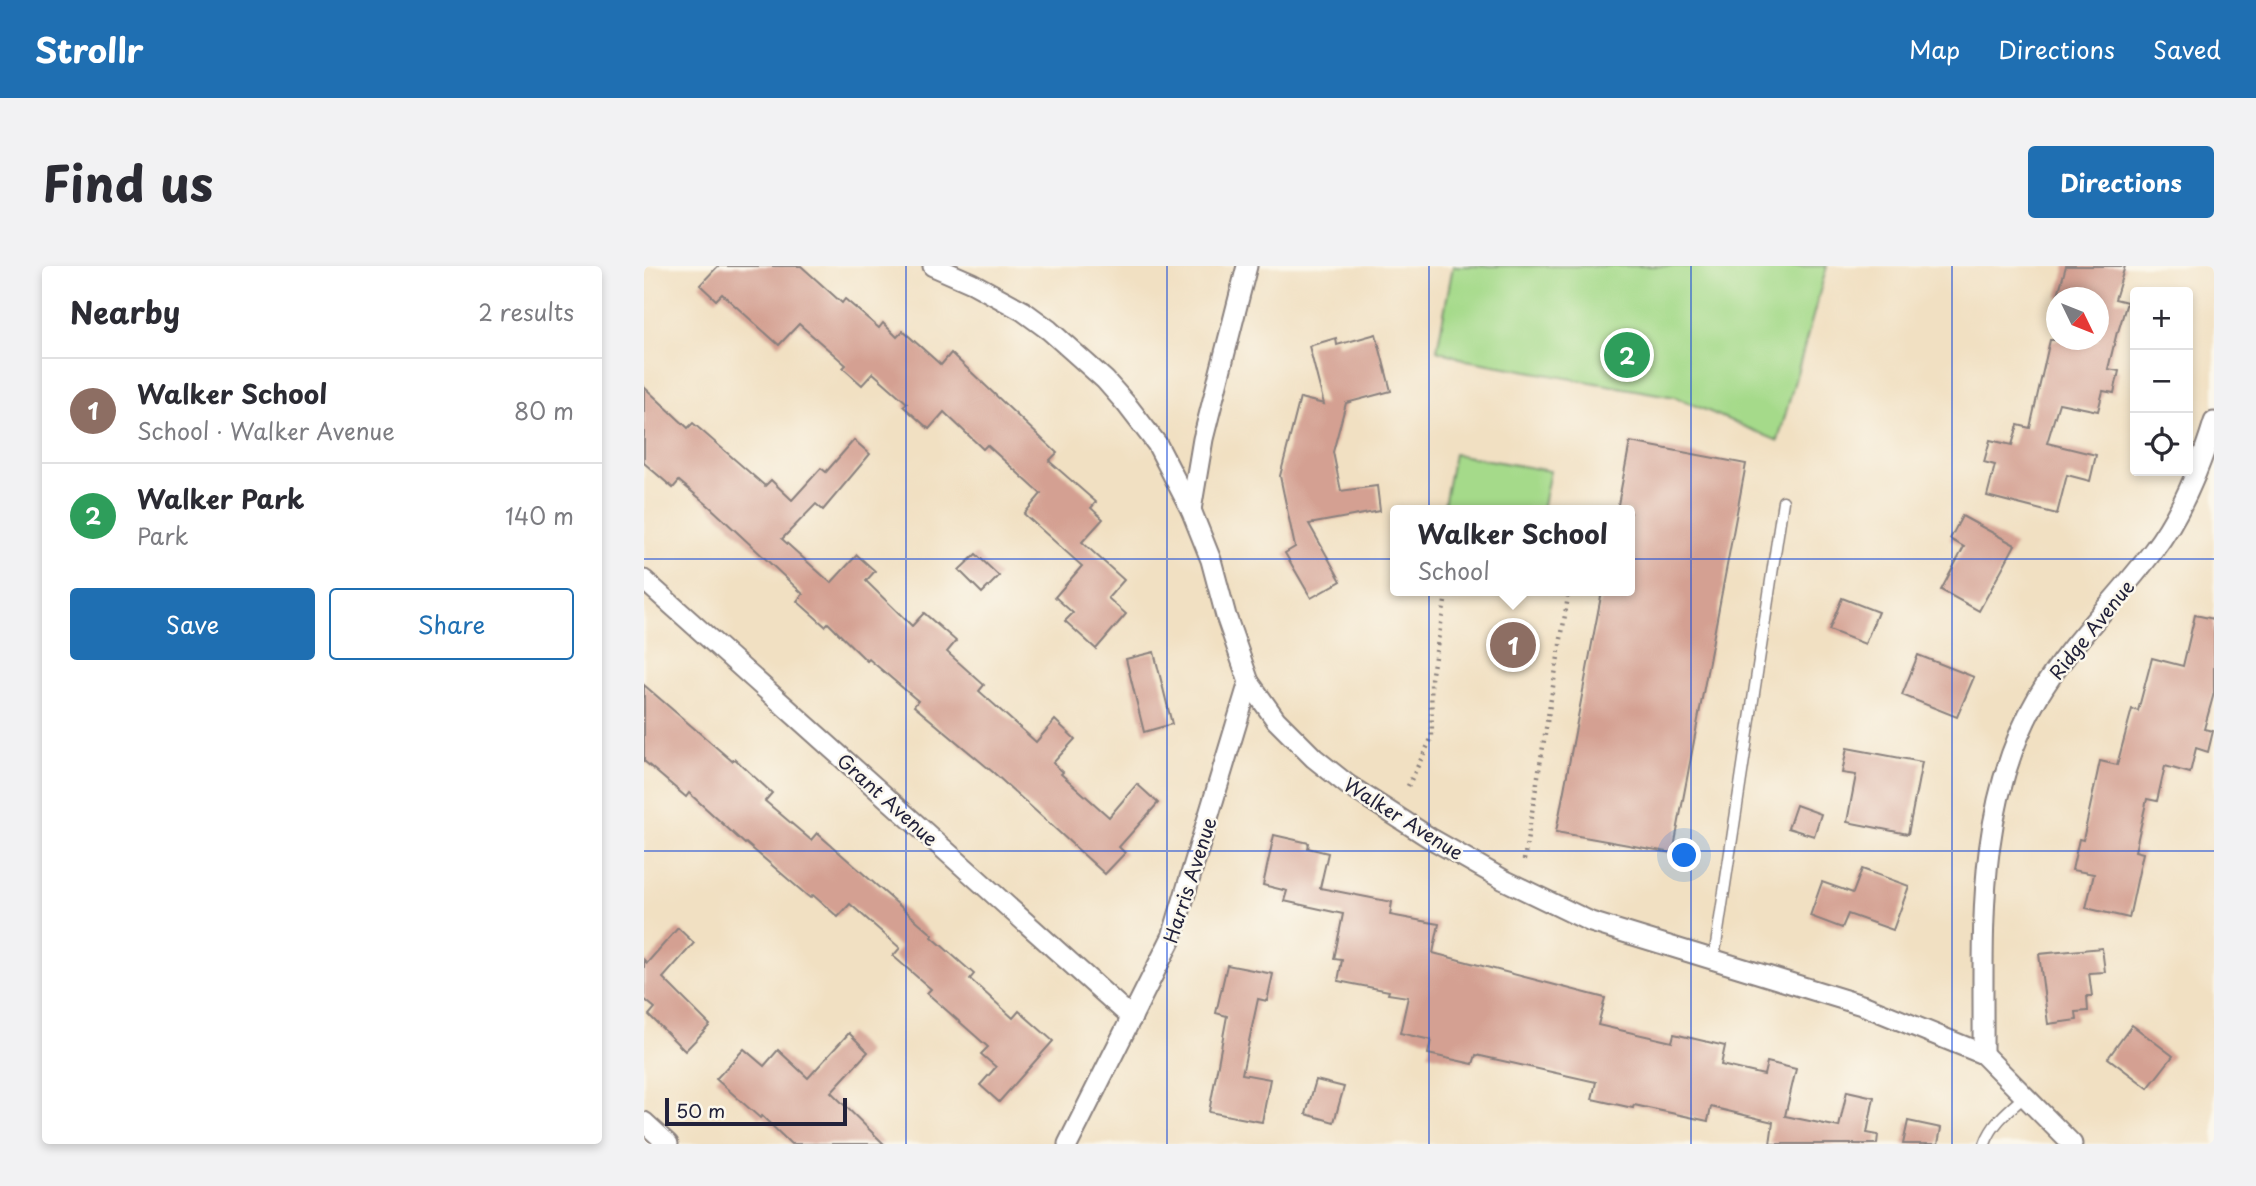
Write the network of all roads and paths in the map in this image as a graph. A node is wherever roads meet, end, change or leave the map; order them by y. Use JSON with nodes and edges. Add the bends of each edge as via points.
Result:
{"nodes":[{"id":1,"x":933,"y":266,"type":"edge"},
{"id":2,"x":1247,"y":266,"type":"edge"},
{"id":3,"x":2214,"y":422,"type":"edge"},
{"id":4,"x":1783,"y":501,"type":"dead end"},
{"id":5,"x":1191,"y":510,"type":"junction"},
{"id":6,"x":644,"y":580,"type":"edge"},
{"id":7,"x":1446,"y":596,"type":"edge"},
{"id":8,"x":1568,"y":596,"type":"edge"},
{"id":9,"x":1249,"y":682,"type":"junction"},
{"id":10,"x":1408,"y":786,"type":"dead end"},
{"id":11,"x":1524,"y":860,"type":"dead end"},
{"id":12,"x":1714,"y":958,"type":"junction"},
{"id":13,"x":1132,"y":1018,"type":"junction"},
{"id":14,"x":1983,"y":1054,"type":"junction"},
{"id":15,"x":2025,"y":1096,"type":"junction"},
{"id":16,"x":644,"y":1122,"type":"edge"},
{"id":17,"x":668,"y":1144,"type":"edge"},
{"id":18,"x":1068,"y":1144,"type":"edge"},
{"id":19,"x":1985,"y":1144,"type":"edge"},
{"id":20,"x":2072,"y":1144,"type":"edge"}],
"edges":[{"from":1,"to":5,"type":"street","name":"Walker Avenue","via":[[1023,312],[1075,351],[1157,444]]},
{"from":2,"to":5,"type":"street","via":[[1203,439]]},
{"from":3,"to":14,"type":"street","name":"Ridge Avenue","via":[[2172,523],[2063,658],[2017,741],[2000,791],[1984,883]]},
{"from":4,"to":12,"type":"lane"},
{"from":5,"to":9,"type":"street","name":"Walker Avenue"},
{"from":6,"to":13,"type":"street","name":"Grant Avenue"},
{"from":7,"to":10,"type":"path","via":[[1431,679],[1433,737]]},
{"from":8,"to":11,"type":"path"},
{"from":9,"to":12,"type":"street","name":"Walker Avenue","via":[[1276,720],[1314,758],[1430,838],[1591,922]]},
{"from":9,"to":13,"type":"street","name":"Harris Avenue","via":[[1172,937]]},
{"from":12,"to":14,"type":"street","name":"Walker Avenue","via":[[1865,1006]]},
{"from":13,"to":18,"type":"street","name":"Harris Avenue"},
{"from":14,"to":15,"type":"street","name":"Walker Avenue"},
{"from":15,"to":19,"type":"lane","via":[[2002,1116]]},
{"from":15,"to":20,"type":"street","name":"Walker Avenue"},
{"from":16,"to":17,"type":"street"}]}
